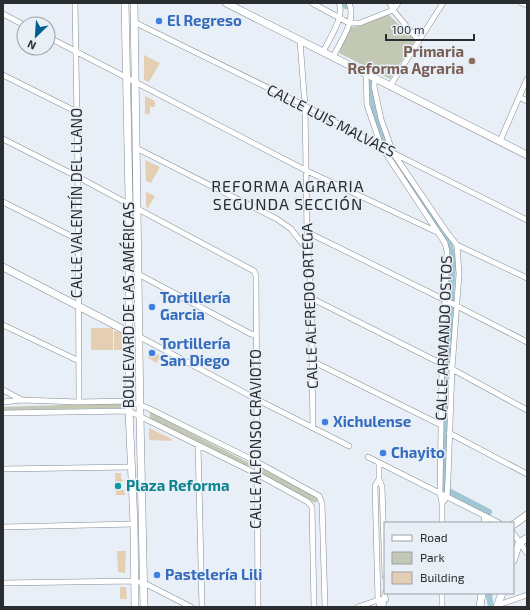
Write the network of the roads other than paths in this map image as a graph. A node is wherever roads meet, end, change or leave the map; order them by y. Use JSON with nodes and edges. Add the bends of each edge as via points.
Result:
{"nodes":[{"id":1,"x":75,"y":3,"type":"edge"},
{"id":2,"x":125,"y":3,"type":"edge"},
{"id":3,"x":134,"y":3,"type":"edge"},
{"id":4,"x":226,"y":3,"type":"edge"},
{"id":5,"x":312,"y":3,"type":"edge"},
{"id":6,"x":340,"y":3,"type":"edge"},
{"id":7,"x":349,"y":3,"type":"edge"},
{"id":8,"x":390,"y":3,"type":"edge"},
{"id":9,"x":398,"y":3,"type":"edge"},
{"id":10,"x":443,"y":3,"type":"edge"},
{"id":11,"x":521,"y":3,"type":"edge"},
{"id":12,"x":527,"y":5,"type":"edge"},
{"id":13,"x":393,"y":10,"type":"junction"},
{"id":14,"x":3,"y":14,"type":"edge"},
{"id":15,"x":340,"y":18,"type":"junction"},
{"id":16,"x":16,"y":21,"type":"edge"},
{"id":17,"x":134,"y":22,"type":"junction"},
{"id":18,"x":350,"y":23,"type":"junction"},
{"id":19,"x":56,"y":41,"type":"edge"},
{"id":20,"x":300,"y":41,"type":"junction"},
{"id":21,"x":420,"y":41,"type":"junction"},
{"id":22,"x":75,"y":51,"type":"junction"},
{"id":23,"x":323,"y":52,"type":"junction"},
{"id":24,"x":332,"y":57,"type":"junction"},
{"id":25,"x":366,"y":74,"type":"junction"},
{"id":26,"x":3,"y":75,"type":"edge"},
{"id":27,"x":127,"y":78,"type":"junction"},
{"id":28,"x":375,"y":78,"type":"junction"},
{"id":29,"x":527,"y":80,"type":"edge"},
{"id":30,"x":135,"y":83,"type":"junction"},
{"id":31,"x":390,"y":86,"type":"junction"},
{"id":32,"x":519,"y":97,"type":"junction"},
{"id":33,"x":527,"y":101,"type":"edge"},
{"id":34,"x":305,"y":106,"type":"junction"},
{"id":35,"x":77,"y":112,"type":"junction"},
{"id":36,"x":3,"y":139,"type":"edge"},
{"id":37,"x":500,"y":141,"type":"junction"},
{"id":38,"x":381,"y":146,"type":"junction"},
{"id":39,"x":136,"y":148,"type":"junction"},
{"id":40,"x":393,"y":153,"type":"junction"},
{"id":41,"x":527,"y":155,"type":"edge"},
{"id":42,"x":307,"y":171,"type":"junction"},
{"id":43,"x":406,"y":171,"type":"junction"},
{"id":44,"x":400,"y":176,"type":"junction"},
{"id":45,"x":78,"y":178,"type":"junction"},
{"id":46,"x":3,"y":202,"type":"edge"},
{"id":47,"x":129,"y":205,"type":"junction"},
{"id":48,"x":138,"y":210,"type":"junction"},
{"id":49,"x":527,"y":220,"type":"edge"},
{"id":50,"x":307,"y":232,"type":"junction"},
{"id":51,"x":438,"y":233,"type":"junction"},
{"id":52,"x":79,"y":240,"type":"junction"},
{"id":53,"x":457,"y":245,"type":"junction"},
{"id":54,"x":309,"y":252,"type":"junction"},
{"id":55,"x":3,"y":267,"type":"edge"},
{"id":56,"x":138,"y":274,"type":"junction"},
{"id":57,"x":527,"y":278,"type":"edge"},
{"id":58,"x":311,"y":298,"type":"junction"},
{"id":59,"x":444,"y":300,"type":"junction"},
{"id":60,"x":457,"y":306,"type":"junction"},
{"id":61,"x":78,"y":307,"type":"junction"},
{"id":62,"x":3,"y":325,"type":"edge"},
{"id":63,"x":130,"y":333,"type":"junction"},
{"id":64,"x":256,"y":335,"type":"junction"},
{"id":65,"x":140,"y":337,"type":"junction"},
{"id":66,"x":527,"y":342,"type":"edge"},
{"id":67,"x":312,"y":361,"type":"junction"},
{"id":68,"x":79,"y":362,"type":"junction"},
{"id":69,"x":442,"y":364,"type":"junction"},
{"id":70,"x":452,"y":369,"type":"junction"},
{"id":71,"x":3,"y":390,"type":"edge"},
{"id":72,"x":256,"y":399,"type":"junction"},
{"id":73,"x":22,"y":400,"type":"junction"},
{"id":74,"x":130,"y":401,"type":"junction"},
{"id":75,"x":3,"y":402,"type":"edge"},
{"id":76,"x":79,"y":402,"type":"junction"},
{"id":77,"x":140,"y":405,"type":"junction"},
{"id":78,"x":527,"y":410,"type":"edge"},
{"id":79,"x":129,"y":411,"type":"junction"},
{"id":80,"x":3,"y":413,"type":"edge"},
{"id":81,"x":140,"y":416,"type":"junction"},
{"id":82,"x":441,"y":425,"type":"junction"},
{"id":83,"x":313,"y":428,"type":"junction"},
{"id":84,"x":449,"y":433,"type":"junction"},
{"id":85,"x":198,"y":445,"type":"junction"},
{"id":86,"x":349,"y":446,"type":"dead end"},
{"id":87,"x":368,"y":457,"type":"dead end"},
{"id":88,"x":257,"y":462,"type":"junction"},
{"id":89,"x":379,"y":463,"type":"junction"},
{"id":90,"x":131,"y":467,"type":"junction"},
{"id":91,"x":3,"y":469,"type":"edge"},
{"id":92,"x":257,"y":474,"type":"junction"},
{"id":93,"x":527,"y":474,"type":"edge"},
{"id":94,"x":379,"y":479,"type":"junction"},
{"id":95,"x":440,"y":493,"type":"junction"},
{"id":96,"x":447,"y":496,"type":"junction"},
{"id":97,"x":442,"y":503,"type":"junction"},
{"id":98,"x":322,"y":511,"type":"junction"},
{"id":99,"x":312,"y":512,"type":"junction"},
{"id":100,"x":527,"y":515,"type":"edge"},
{"id":101,"x":485,"y":520,"type":"edge"},
{"id":102,"x":442,"y":522,"type":"edge"},
{"id":103,"x":134,"y":524,"type":"junction"},
{"id":104,"x":514,"y":524,"type":"edge"},
{"id":105,"x":3,"y":527,"type":"edge"},
{"id":106,"x":514,"y":535,"type":"edge"},
{"id":107,"x":527,"y":538,"type":"edge"},
{"id":108,"x":519,"y":543,"type":"junction"},
{"id":109,"x":384,"y":546,"type":"edge"},
{"id":110,"x":527,"y":553,"type":"edge"},
{"id":111,"x":514,"y":558,"type":"edge"},
{"id":112,"x":134,"y":581,"type":"junction"},
{"id":113,"x":3,"y":583,"type":"edge"},
{"id":114,"x":144,"y":583,"type":"junction"},
{"id":115,"x":442,"y":594,"type":"edge"},
{"id":116,"x":482,"y":594,"type":"edge"},
{"id":117,"x":502,"y":594,"type":"edge"},
{"id":118,"x":527,"y":595,"type":"edge"},
{"id":119,"x":386,"y":596,"type":"edge"},
{"id":120,"x":378,"y":600,"type":"junction"},
{"id":121,"x":497,"y":606,"type":"edge"},
{"id":122,"x":135,"y":607,"type":"edge"},
{"id":123,"x":144,"y":607,"type":"edge"},
{"id":124,"x":191,"y":607,"type":"edge"},
{"id":125,"x":202,"y":607,"type":"edge"},
{"id":126,"x":258,"y":607,"type":"edge"},
{"id":127,"x":314,"y":607,"type":"edge"},
{"id":128,"x":325,"y":607,"type":"edge"},
{"id":129,"x":358,"y":607,"type":"edge"},
{"id":130,"x":380,"y":607,"type":"edge"},
{"id":131,"x":384,"y":607,"type":"edge"},
{"id":132,"x":442,"y":607,"type":"edge"},
{"id":133,"x":480,"y":607,"type":"edge"}],
"edges":[{"from":1,"to":22,"type":"street","name":"CALLE VALENTÍN DEL LLANO"},
{"from":2,"to":27,"type":"main road","name":"BOULEVARD DE LAS AMÉRICAS"},
{"from":3,"to":17,"type":"main road","name":"BOULEVARD DE LAS AMÉRICAS"},
{"from":4,"to":20,"type":"main road"},
{"from":5,"to":15,"type":"street"},
{"from":6,"to":15,"type":"street"},
{"from":7,"to":18,"type":"street"},
{"from":8,"to":13,"type":"street"},
{"from":9,"to":13,"type":"street"},
{"from":10,"to":21,"type":"street"},
{"from":11,"to":12,"type":"street"},
{"from":13,"to":18,"type":"street","via":[[360,23]]},
{"from":13,"to":21,"type":"street"},
{"from":14,"to":16,"type":"street"},
{"from":15,"to":18,"type":"street"},
{"from":15,"to":23,"type":"street"},
{"from":17,"to":30,"type":"main road","name":"BOULEVARD DE LAS AMÉRICAS"},
{"from":17,"to":34,"type":"street","name":"CALLE LUIS MALVAES"},
{"from":18,"to":24,"type":"street"},
{"from":19,"to":22,"type":"street"},
{"from":20,"to":23,"type":"main road"},
{"from":20,"to":34,"type":"street","name":"CALLE ALFREDO ORTEGA"},
{"from":21,"to":31,"type":"street"},
{"from":22,"to":27,"type":"street"},
{"from":22,"to":35,"type":"street","name":"CALLE VALENTÍN DEL LLANO"},
{"from":23,"to":24,"type":"main road"},
{"from":24,"to":25,"type":"main road"},
{"from":25,"to":28,"type":"main road"},
{"from":25,"to":38,"type":"street","name":"CALLE ARMANDO OSTOS","via":[[367,105]]},
{"from":26,"to":35,"type":"street"},
{"from":27,"to":30,"type":"street"},
{"from":27,"to":47,"type":"main road","name":"BOULEVARD DE LAS AMÉRICAS"},
{"from":28,"to":31,"type":"main road"},
{"from":28,"to":40,"type":"street","name":"CALLE ARMANDO OSTOS","via":[[374,86],[381,119]]},
{"from":29,"to":32,"type":"street"},
{"from":30,"to":39,"type":"main road","name":"BOULEVARD DE LAS AMÉRICAS"},
{"from":30,"to":42,"type":"street"},
{"from":31,"to":37,"type":"main road"},
{"from":32,"to":33,"type":"street"},
{"from":32,"to":37,"type":"street"},
{"from":34,"to":38,"type":"street","name":"CALLE LUIS MALVAES"},
{"from":34,"to":42,"type":"street","name":"CALLE ALFREDO ORTEGA"},
{"from":35,"to":45,"type":"street","name":"CALLE VALENTÍN DEL LLANO"},
{"from":36,"to":45,"type":"street"},
{"from":37,"to":41,"type":"main road"},
{"from":38,"to":40,"type":"street","name":"CALLE LUIS MALVAES"},
{"from":38,"to":44,"type":"street","name":"CALLE ARMANDO OSTOS"},
{"from":39,"to":48,"type":"main road","name":"BOULEVARD DE LAS AMÉRICAS"},
{"from":39,"to":54,"type":"street","via":[[277,219],[291,229]]},
{"from":40,"to":43,"type":"street","name":"CALLE ARMANDO OSTOS"},
{"from":40,"to":49,"type":"street","name":"CALLE LUIS MALVAES"},
{"from":42,"to":50,"type":"street","name":"CALLE ALFREDO ORTEGA"},
{"from":42,"to":51,"type":"street"},
{"from":43,"to":44,"type":"street"},
{"from":43,"to":53,"type":"street","name":"CALLE ARMANDO OSTOS"},
{"from":44,"to":51,"type":"street","name":"CALLE ARMANDO OSTOS"},
{"from":45,"to":47,"type":"street"},
{"from":45,"to":52,"type":"street","name":"CALLE VALENTÍN DEL LLANO"},
{"from":46,"to":52,"type":"street"},
{"from":47,"to":48,"type":"street"},
{"from":47,"to":63,"type":"main road","name":"BOULEVARD DE LAS AMÉRICAS"},
{"from":48,"to":56,"type":"main road","name":"BOULEVARD DE LAS AMÉRICAS"},
{"from":48,"to":64,"type":"street","name":"CALLE ALFONSO CRAVIOTO","via":[[254,271]]},
{"from":50,"to":54,"type":"street","name":"CALLE ALFREDO ORTEGA"},
{"from":50,"to":59,"type":"street"},
{"from":51,"to":59,"type":"street","name":"CALLE ARMANDO OSTOS","via":[[447,251]]},
{"from":52,"to":61,"type":"street","name":"CALLE VALENTÍN DEL LLANO"},
{"from":53,"to":57,"type":"street"},
{"from":53,"to":60,"type":"street","name":"CALLE ARMANDO OSTOS"},
{"from":54,"to":58,"type":"street","name":"CALLE ALFREDO ORTEGA"},
{"from":55,"to":61,"type":"main road"},
{"from":56,"to":64,"type":"street"},
{"from":56,"to":65,"type":"main road","name":"BOULEVARD DE LAS AMÉRICAS"},
{"from":58,"to":67,"type":"street","name":"CALLE ALFREDO ORTEGA"},
{"from":58,"to":69,"type":"street"},
{"from":59,"to":60,"type":"street"},
{"from":59,"to":69,"type":"street","name":"CALLE ARMANDO OSTOS"},
{"from":60,"to":66,"type":"street"},
{"from":60,"to":70,"type":"street","name":"CALLE ARMANDO OSTOS"},
{"from":61,"to":63,"type":"main road"},
{"from":61,"to":68,"type":"street","name":"CALLE VALENTÍN DEL LLANO"},
{"from":62,"to":68,"type":"street"},
{"from":63,"to":65,"type":"main road"},
{"from":63,"to":74,"type":"main road","name":"BOULEVARD DE LAS AMÉRICAS"},
{"from":64,"to":72,"type":"street","name":"CALLE ALFONSO CRAVIOTO"},
{"from":65,"to":72,"type":"street"},
{"from":65,"to":77,"type":"main road","name":"BOULEVARD DE LAS AMÉRICAS"},
{"from":67,"to":82,"type":"street"},
{"from":67,"to":83,"type":"street","name":"CALLE ALFREDO ORTEGA"},
{"from":68,"to":76,"type":"street","name":"CALLE VALENTÍN DEL LLANO"},
{"from":69,"to":70,"type":"street"},
{"from":69,"to":82,"type":"street","name":"CALLE ARMANDO OSTOS"},
{"from":70,"to":78,"type":"street"},
{"from":70,"to":84,"type":"street","name":"CALLE ARMANDO OSTOS"},
{"from":71,"to":73,"type":"street"},
{"from":72,"to":83,"type":"street"},
{"from":72,"to":88,"type":"street","name":"CALLE ALFONSO CRAVIOTO"},
{"from":73,"to":75,"type":"street"},
{"from":73,"to":76,"type":"street"},
{"from":74,"to":76,"type":"street"},
{"from":74,"to":77,"type":"street"},
{"from":74,"to":79,"type":"main road","name":"BOULEVARD DE LAS AMÉRICAS"},
{"from":77,"to":81,"type":"main road","name":"BOULEVARD DE LAS AMÉRICAS"},
{"from":77,"to":88,"type":"street"},
{"from":79,"to":80,"type":"street"},
{"from":79,"to":81,"type":"street"},
{"from":79,"to":90,"type":"main road","name":"BOULEVARD DE LAS AMÉRICAS"},
{"from":81,"to":85,"type":"street"},
{"from":81,"to":114,"type":"main road","name":"BOULEVARD DE LAS AMÉRICAS"},
{"from":82,"to":95,"type":"street","name":"CALLE ARMANDO OSTOS"},
{"from":83,"to":86,"type":"street"},
{"from":84,"to":93,"type":"street"},
{"from":84,"to":96,"type":"street","name":"CALLE ARMANDO OSTOS"},
{"from":85,"to":92,"type":"street"},
{"from":85,"to":125,"type":"street"},
{"from":87,"to":89,"type":"street"},
{"from":88,"to":92,"type":"street","name":"CALLE ALFONSO CRAVIOTO"},
{"from":88,"to":98,"type":"street","via":[[319,496]]},
{"from":89,"to":94,"type":"street"},
{"from":89,"to":95,"type":"street"},
{"from":90,"to":91,"type":"street"},
{"from":90,"to":103,"type":"main road","name":"BOULEVARD DE LAS AMÉRICAS"},
{"from":92,"to":99,"type":"street","via":[[311,504]]},
{"from":92,"to":126,"type":"street","name":"CALLE ALFONSO CRAVIOTO"},
{"from":94,"to":109,"type":"street","via":[[382,487]]},
{"from":94,"to":120,"type":"street","via":[[375,486]]},
{"from":95,"to":96,"type":"street"},
{"from":95,"to":97,"type":"street","name":"CALLE ARMANDO OSTOS"},
{"from":96,"to":97,"type":"street"},
{"from":96,"to":101,"type":"street"},
{"from":97,"to":102,"type":"street","name":"CALLE ARMANDO OSTOS"},
{"from":98,"to":99,"type":"street"},
{"from":98,"to":128,"type":"street"},
{"from":99,"to":127,"type":"street"},
{"from":100,"to":104,"type":"main road"},
{"from":103,"to":105,"type":"street"},
{"from":103,"to":112,"type":"main road","name":"BOULEVARD DE LAS AMÉRICAS"},
{"from":106,"to":108,"type":"street"},
{"from":107,"to":108,"type":"main road"},
{"from":108,"to":110,"type":"street"},
{"from":108,"to":111,"type":"main road"},
{"from":112,"to":113,"type":"street"},
{"from":112,"to":114,"type":"street"},
{"from":112,"to":122,"type":"main road","name":"BOULEVARD DE LAS AMÉRICAS"},
{"from":114,"to":123,"type":"main road","name":"BOULEVARD DE LAS AMÉRICAS"},
{"from":114,"to":124,"type":"street"},
{"from":115,"to":132,"type":"street"},
{"from":116,"to":133,"type":"main road"},
{"from":117,"to":121,"type":"main road"},
{"from":118,"to":121,"type":"street"},
{"from":119,"to":120,"type":"street"},
{"from":119,"to":131,"type":"street"},
{"from":120,"to":129,"type":"street"},
{"from":120,"to":130,"type":"street"}]}
